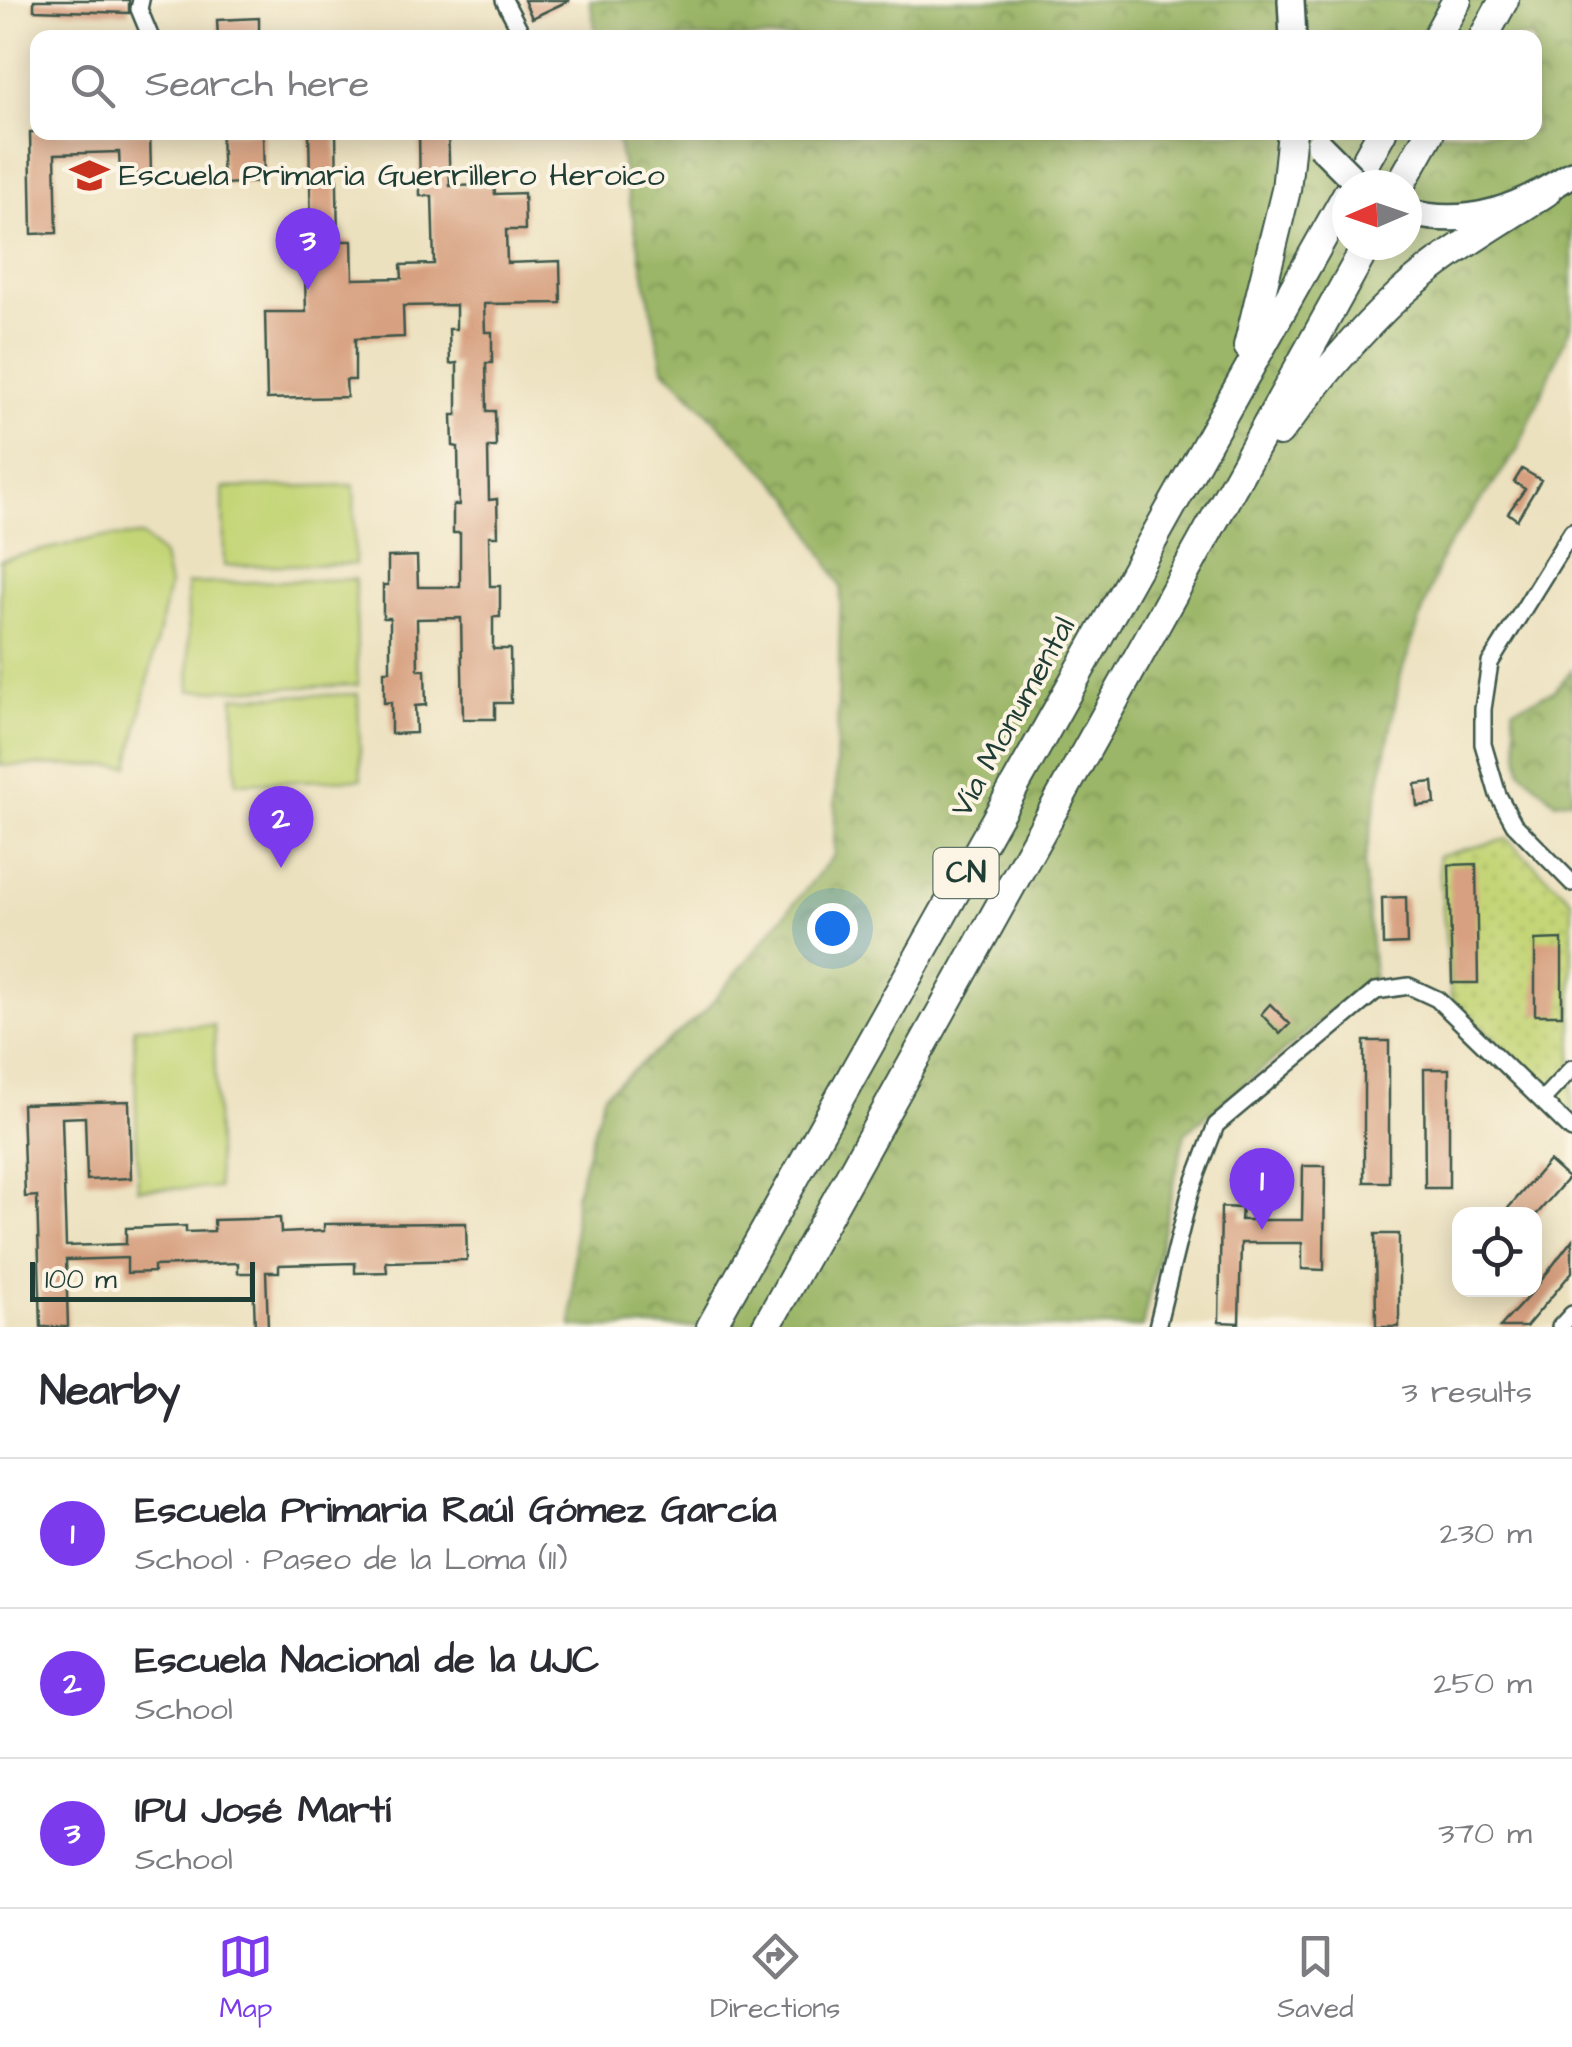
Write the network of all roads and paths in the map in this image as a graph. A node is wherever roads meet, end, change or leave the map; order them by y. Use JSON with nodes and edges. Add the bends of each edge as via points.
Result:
{"nodes":[{"id":1,"x":141,"y":0,"type":"edge"},
{"id":2,"x":504,"y":0,"type":"edge"},
{"id":3,"x":1292,"y":0,"type":"edge"},
{"id":4,"x":1457,"y":0,"type":"edge"},
{"id":5,"x":1504,"y":0,"type":"edge"},
{"id":6,"x":148,"y":30,"type":"edge"},
{"id":7,"x":520,"y":30,"type":"edge"},
{"id":8,"x":1292,"y":30,"type":"edge"},
{"id":9,"x":1440,"y":30,"type":"edge"},
{"id":10,"x":1487,"y":30,"type":"edge"},
{"id":11,"x":1291,"y":140,"type":"edge"},
{"id":12,"x":1317,"y":140,"type":"edge"},
{"id":13,"x":1378,"y":140,"type":"edge"},
{"id":14,"x":1425,"y":140,"type":"edge"},
{"id":15,"x":1343,"y":170,"type":"edge"},
{"id":16,"x":1363,"y":170,"type":"edge"},
{"id":17,"x":1408,"y":170,"type":"edge"},
{"id":18,"x":1563,"y":181,"type":"edge"},
{"id":19,"x":1422,"y":214,"type":"edge"},
{"id":20,"x":1332,"y":221,"type":"edge"},
{"id":21,"x":1359,"y":260,"type":"edge"},
{"id":22,"x":1220,"y":420,"type":"junction"},
{"id":23,"x":1227,"y":500,"type":"junction"},
{"id":24,"x":1572,"y":531,"type":"edge"},
{"id":25,"x":1572,"y":883,"type":"edge"},
{"id":26,"x":1572,"y":1068,"type":"edge"},
{"id":27,"x":1542,"y":1100,"type":"junction"},
{"id":28,"x":1572,"y":1130,"type":"edge"},
{"id":29,"x":1572,"y":1314,"type":"edge"},
{"id":30,"x":711,"y":1327,"type":"edge"},
{"id":31,"x":766,"y":1327,"type":"edge"},
{"id":32,"x":1157,"y":1327,"type":"edge"},
{"id":33,"x":1560,"y":1327,"type":"edge"}],
"edges":[{"from":1,"to":6,"type":"street"},
{"from":2,"to":7,"type":"street"},
{"from":3,"to":8,"type":"main road"},
{"from":4,"to":9,"type":"highway"},
{"from":5,"to":10,"type":"highway"},
{"from":11,"to":22,"type":"highway","via":[[1255,327]]},
{"from":12,"to":15,"type":"main road","bridge":true},
{"from":13,"to":16,"type":"highway"},
{"from":14,"to":17,"type":"highway"},
{"from":18,"to":19,"type":"main road","via":[[1487,216]]},
{"from":18,"to":23,"type":"highway","via":[[1400,294]]},
{"from":20,"to":22,"type":"highway","name":"Vía Monumental","number":"CN"},
{"from":21,"to":23,"type":"highway","number":"CN"},
{"from":22,"to":30,"type":"highway","name":"Vía Monumental","number":"CN"},
{"from":23,"to":31,"type":"highway","number":"CN"},
{"from":24,"to":25,"type":"street","via":[[1490,663],[1483,708],[1483,744],[1498,795],[1514,824]]},
{"from":26,"to":27,"type":"street"},
{"from":27,"to":28,"type":"street"},
{"from":27,"to":32,"type":"street","via":[[1437,999],[1409,986],[1376,991],[1216,1125],[1190,1192]]},
{"from":29,"to":33,"type":"street"}]}
